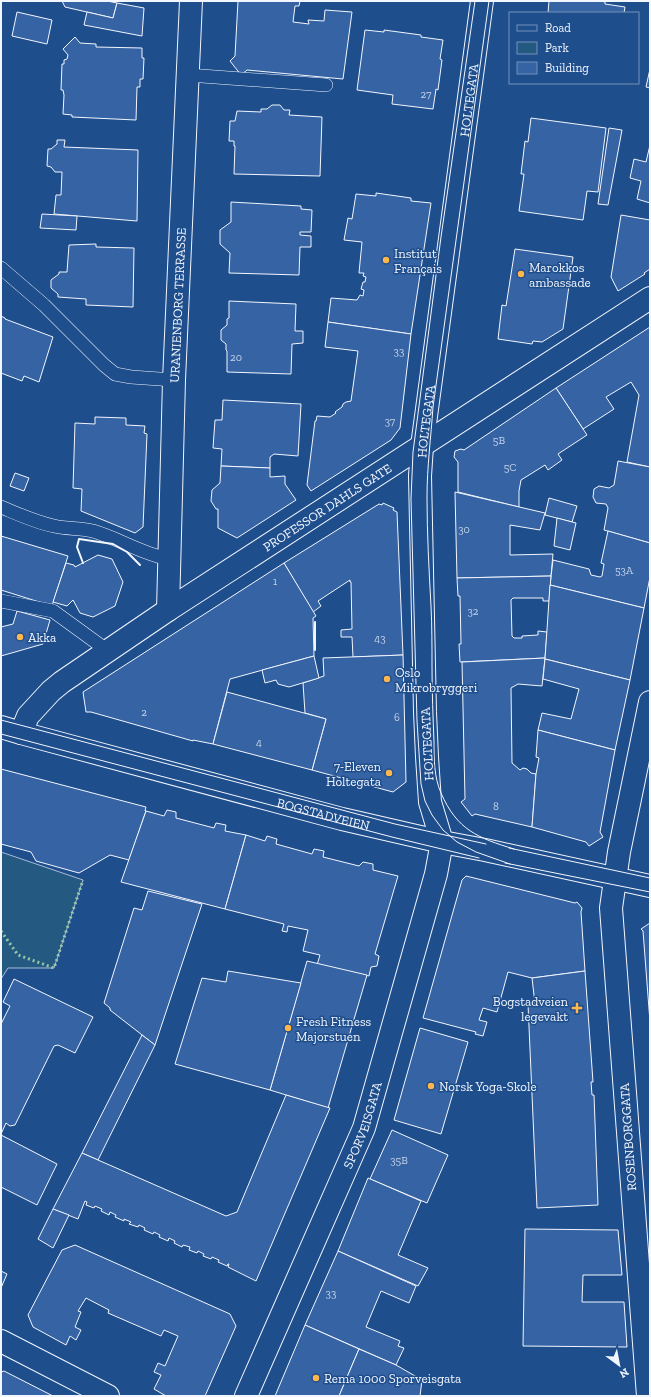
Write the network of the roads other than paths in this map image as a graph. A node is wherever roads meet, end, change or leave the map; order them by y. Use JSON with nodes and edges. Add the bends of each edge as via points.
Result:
{"nodes":[{"id":1,"x":191,"y":1,"type":"edge"},
{"id":2,"x":482,"y":1,"type":"edge"},
{"id":3,"x":188,"y":76,"type":"junction"},
{"id":4,"x":326,"y":85,"type":"dead end"},
{"id":5,"x":1,"y":268,"type":"edge"},
{"id":6,"x":650,"y":298,"type":"edge"},
{"id":7,"x":174,"y":380,"type":"junction"},
{"id":8,"x":422,"y":446,"type":"junction"},
{"id":9,"x":1,"y":508,"type":"edge"},
{"id":10,"x":169,"y":559,"type":"junction"},
{"id":11,"x":1,"y":601,"type":"edge"},
{"id":12,"x":168,"y":610,"type":"junction"},
{"id":13,"x":108,"y":651,"type":"junction"},
{"id":14,"x":650,"y":702,"type":"edge"},
{"id":15,"x":1,"y":727,"type":"edge"},
{"id":16,"x":21,"y":733,"type":"junction"},
{"id":17,"x":442,"y":842,"type":"junction"},
{"id":18,"x":615,"y":878,"type":"junction"},
{"id":19,"x":650,"y":886,"type":"edge"},
{"id":20,"x":1,"y":1341,"type":"edge"},
{"id":21,"x":108,"y":1396,"type":"edge"},
{"id":22,"x":246,"y":1396,"type":"edge"},
{"id":23,"x":648,"y":1396,"type":"edge"}],
"edges":[{"from":1,"to":3,"type":"street","name":"URANIENBORG TERRASSE"},
{"from":2,"to":8,"type":"street","name":"HOLTEGATA"},
{"from":3,"to":4,"type":"lane"},
{"from":3,"to":7,"type":"street","name":"URANIENBORG TERRASSE"},
{"from":5,"to":7,"type":"lane","via":[[44,305],[115,374]]},
{"from":6,"to":8,"type":"street","name":"PROFESSOR DAHLS GATE"},
{"from":7,"to":10,"type":"street","name":"URANIENBORG TERRASSE"},
{"from":8,"to":12,"type":"street","name":"PROFESSOR DAHLS GATE"},
{"from":8,"to":17,"type":"street","name":"HOLTEGATA","via":[[420,476],[425,712],[430,802]]},
{"from":9,"to":10,"type":"lane","via":[[55,527],[92,531],[146,553]]},
{"from":10,"to":12,"type":"street","name":"URANIENBORG TERRASSE"},
{"from":11,"to":13,"type":"lane","via":[[54,612]]},
{"from":12,"to":13,"type":"street","name":"PROFESSOR DAHLS GATE"},
{"from":13,"to":16,"type":"street","name":"PROFESSOR DAHLS GATE","via":[[51,691],[28,716]]},
{"from":14,"to":18,"type":"street","name":"ROSENBORGGATA"},
{"from":15,"to":16,"type":"street","name":"BOGSTADVEIEN"},
{"from":16,"to":17,"type":"street","name":"BOGSTADVEIEN","via":[[342,819]]},
{"from":17,"to":18,"type":"street","name":"BOGSTADVEIEN"},
{"from":17,"to":22,"type":"street","name":"SPORVEISGATA","via":[[436,874],[364,1128]]},
{"from":18,"to":19,"type":"street","name":"BOGSTADVEIEN"},
{"from":18,"to":23,"type":"street","name":"ROSENBORGGATA","via":[[611,908]]},
{"from":20,"to":21,"type":"street"}]}
